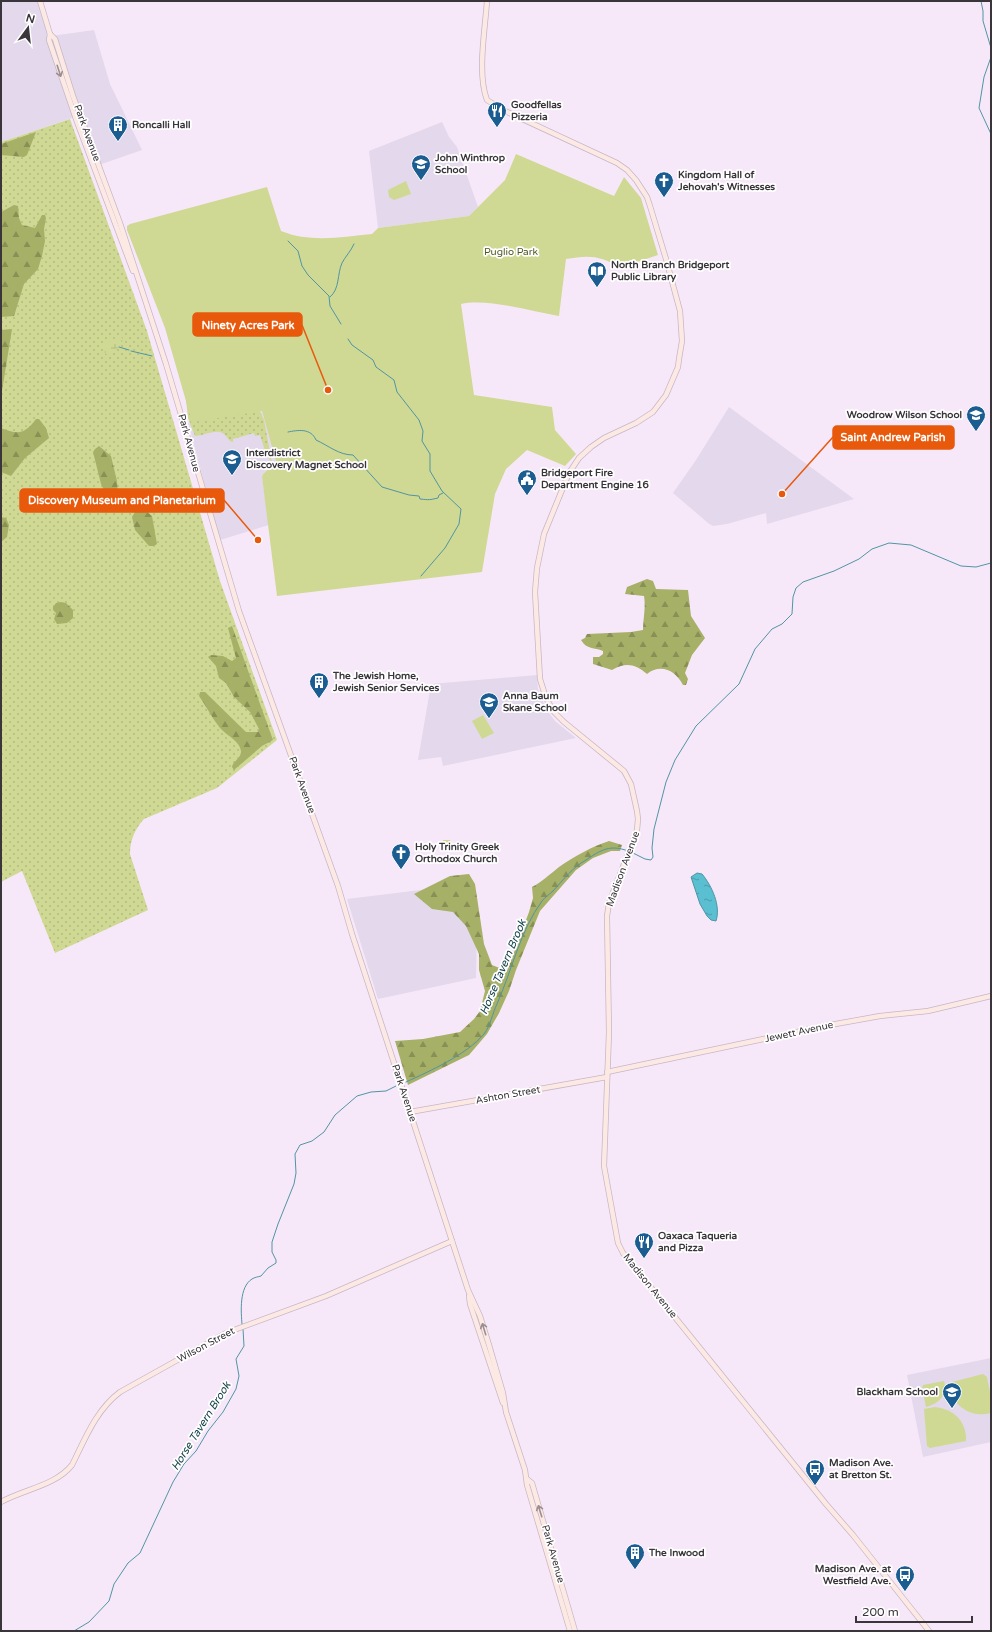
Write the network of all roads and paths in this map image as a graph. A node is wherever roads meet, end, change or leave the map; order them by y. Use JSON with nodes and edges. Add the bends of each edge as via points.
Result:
{"nodes":[{"id":1,"x":40,"y":1,"type":"edge"},
{"id":2,"x":487,"y":1,"type":"edge"},
{"id":3,"x":50,"y":34,"type":"junction"},
{"id":4,"x":82,"y":118,"type":"junction"},
{"id":5,"x":77,"y":122,"type":"junction"},
{"id":6,"x":138,"y":279,"type":"junction"},
{"id":7,"x":991,"y":996,"type":"edge"},
{"id":8,"x":607,"y":1072,"type":"junction"},
{"id":9,"x":607,"y":1077,"type":"junction"},
{"id":10,"x":410,"y":1112,"type":"junction"},
{"id":11,"x":452,"y":1241,"type":"junction"},
{"id":12,"x":527,"y":1479,"type":"junction"},
{"id":13,"x":1,"y":1502,"type":"edge"},
{"id":14,"x":570,"y":1631,"type":"edge"},
{"id":15,"x":575,"y":1631,"type":"edge"},
{"id":16,"x":929,"y":1631,"type":"edge"}],
"edges":[{"from":1,"to":3,"type":"main road","name":"Park Avenue"},
{"from":2,"to":8,"type":"main road","name":"Madison Avenue","via":[[482,68],[482,82],[487,100],[502,110],[617,163],[631,174],[647,198],[680,311],[680,359],[666,395],[653,412],[598,442],[573,465],[544,534],[535,580],[540,679],[546,698],[564,722],[624,771],[631,784],[638,816],[637,830],[606,916],[609,1011]]},
{"from":3,"to":4,"type":"main road","name":"Park Avenue","via":[[55,39]]},
{"from":3,"to":5,"type":"main road","name":"Park Avenue","one_way":true,"via":[[49,40]]},
{"from":4,"to":5,"type":"main road"},
{"from":4,"to":6,"type":"main road","name":"Park Avenue"},
{"from":5,"to":6,"type":"main road","name":"Park Avenue","via":[[123,248]]},
{"from":6,"to":10,"type":"main road","name":"Park Avenue","via":[[169,371],[239,611],[338,886]]},
{"from":7,"to":8,"type":"main road","name":"Jewett Avenue","via":[[928,1010],[830,1025]]},
{"from":8,"to":9,"type":"main road","name":"Madison Avenue"},
{"from":9,"to":10,"type":"main road","name":"Ashton Street"},
{"from":9,"to":16,"type":"main road","name":"Madison Avenue","via":[[604,1166],[617,1236],[623,1253]]},
{"from":10,"to":11,"type":"main road","name":"Park Avenue"},
{"from":11,"to":12,"type":"main road","name":"Park Avenue","via":[[468,1290],[480,1316]]},
{"from":11,"to":13,"type":"main road","name":"Wilson Street","via":[[326,1296],[238,1328],[120,1392],[98,1415],[67,1471],[51,1482]]},
{"from":12,"to":14,"type":"main road","name":"Park Avenue"},
{"from":15,"to":12,"type":"main road","name":"Park Avenue","one_way":true,"via":[[532,1484]]}]}
